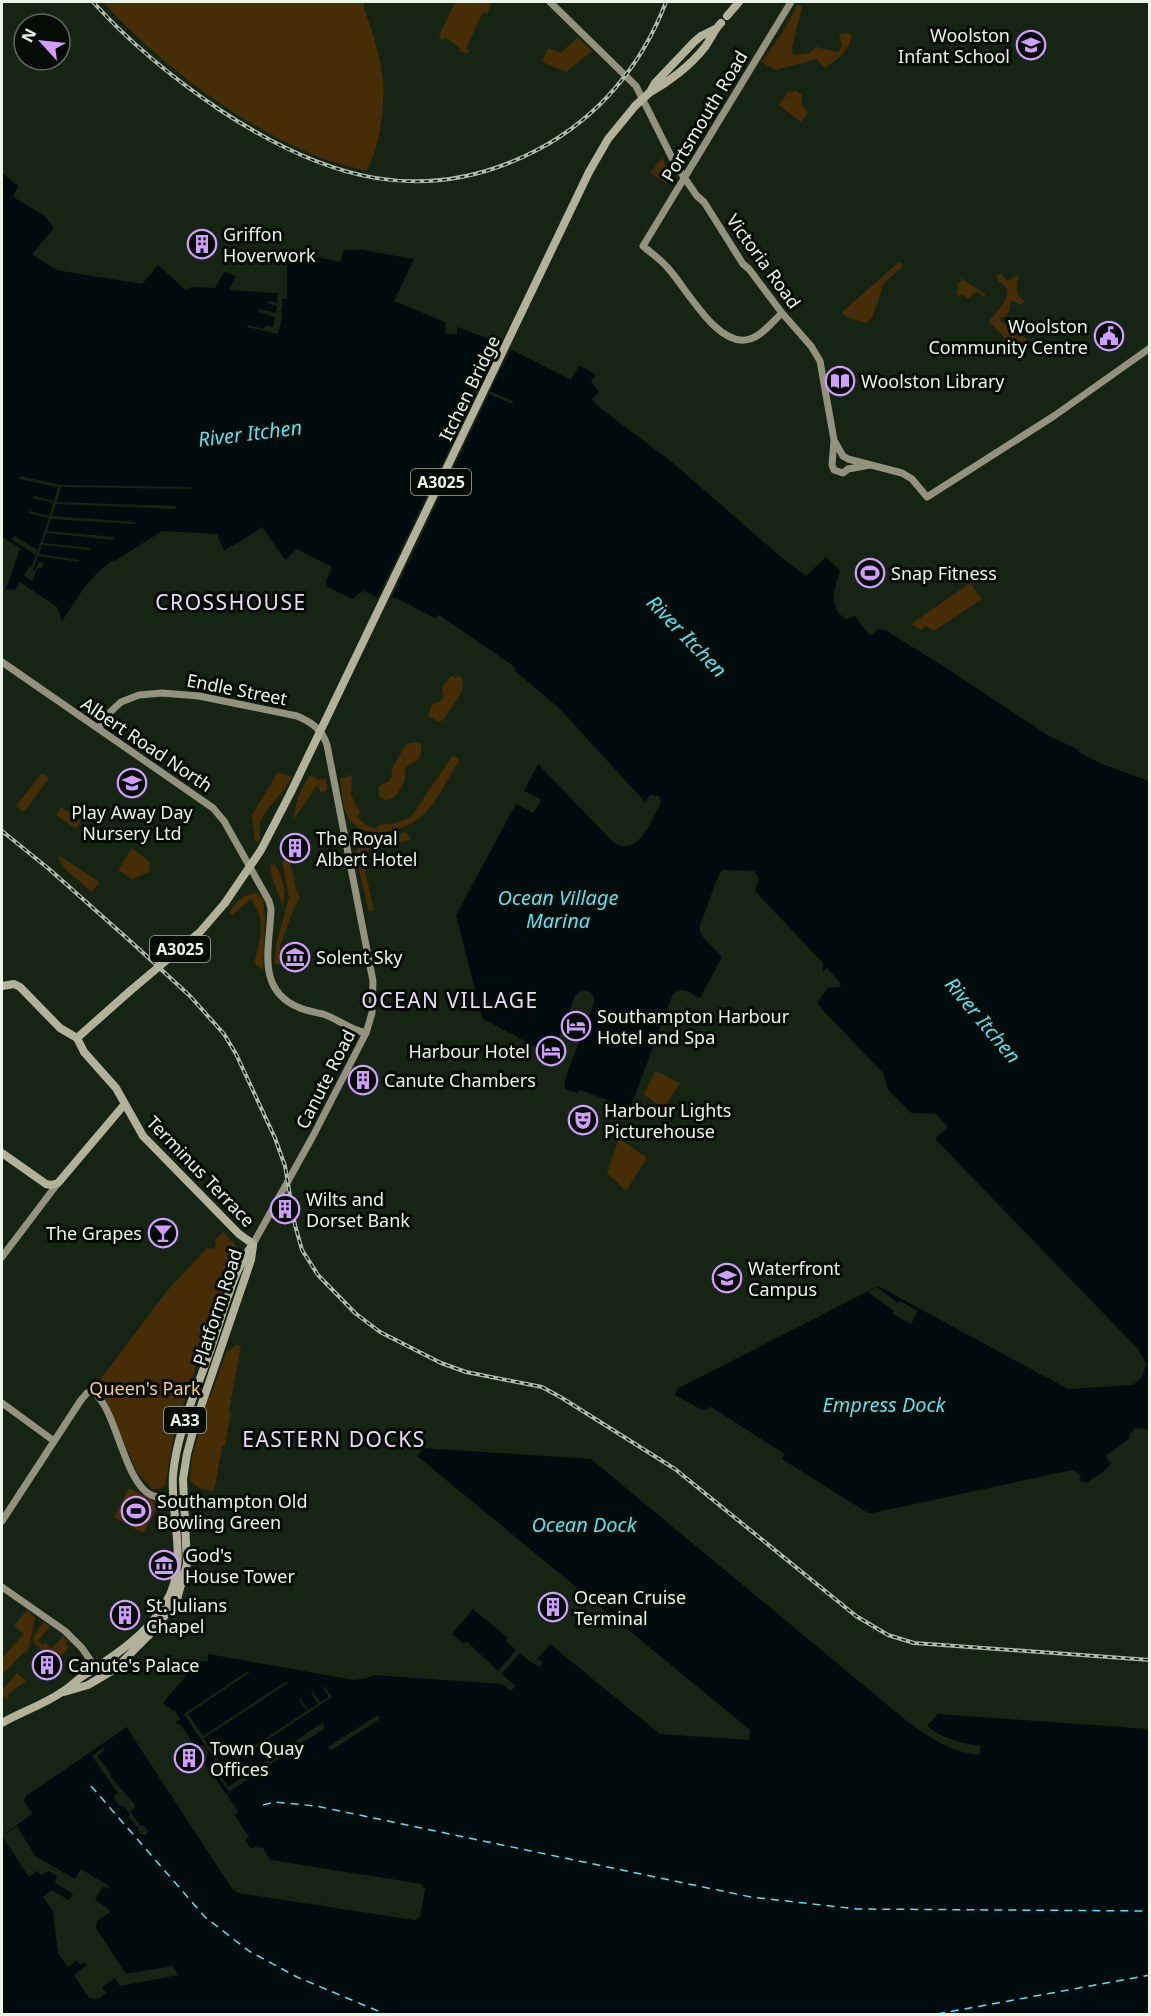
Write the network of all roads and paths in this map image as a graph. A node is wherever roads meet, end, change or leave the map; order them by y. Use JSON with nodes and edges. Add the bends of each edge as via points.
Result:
{"nodes":[{"id":1,"x":550,"y":2,"type":"edge"},
{"id":2,"x":739,"y":2,"type":"edge"},
{"id":3,"x":791,"y":2,"type":"edge"},
{"id":4,"x":727,"y":16,"type":"dead end"},
{"id":5,"x":721,"y":23,"type":"dead end"},
{"id":6,"x":685,"y":178,"type":"junction"},
{"id":7,"x":782,"y":313,"type":"junction"},
{"id":8,"x":1149,"y":348,"type":"edge"},
{"id":9,"x":834,"y":440,"type":"junction"},
{"id":10,"x":845,"y":457,"type":"junction"},
{"id":11,"x":834,"y":459,"type":"junction"},
{"id":12,"x":870,"y":465,"type":"junction"},
{"id":13,"x":847,"y":470,"type":"junction"},
{"id":14,"x":3,"y":666,"type":"edge"},
{"id":15,"x":297,"y":716,"type":"joint"},
{"id":16,"x":99,"y":728,"type":"junction"},
{"id":17,"x":250,"y":867,"type":"junction"},
{"id":18,"x":2,"y":986,"type":"edge"},
{"id":19,"x":366,"y":1033,"type":"junction"},
{"id":20,"x":77,"y":1038,"type":"junction"},
{"id":21,"x":124,"y":1105,"type":"junction"},
{"id":22,"x":2,"y":1153,"type":"edge"},
{"id":23,"x":58,"y":1183,"type":"junction"},
{"id":24,"x":46,"y":1184,"type":"junction"},
{"id":25,"x":42,"y":1203,"type":"junction"},
{"id":26,"x":253,"y":1244,"type":"junction"},
{"id":27,"x":2,"y":1257,"type":"edge"},
{"id":28,"x":2,"y":1403,"type":"edge"},
{"id":29,"x":54,"y":1441,"type":"junction"},
{"id":30,"x":173,"y":1498,"type":"junction"},
{"id":31,"x":184,"y":1499,"type":"junction"},
{"id":32,"x":2,"y":1521,"type":"edge"},
{"id":33,"x":2,"y":1587,"type":"edge"},
{"id":34,"x":96,"y":1669,"type":"junction"},
{"id":35,"x":102,"y":1677,"type":"junction"},
{"id":36,"x":62,"y":1692,"type":"junction"},
{"id":37,"x":2,"y":1723,"type":"edge"}],
"edges":[{"from":1,"to":6,"type":"street","name":"Victoria Road","via":[[636,86]]},
{"from":2,"to":4,"type":"main road"},
{"from":3,"to":6,"type":"street","name":"Portsmouth Road"},
{"from":5,"to":17,"type":"main road","name":"Itchen Bridge","number":"A3025","bridge":true,"via":[[700,36],[655,83],[608,139],[589,172],[291,792]]},
{"from":6,"to":7,"type":"street","name":"Victoria Road","via":[[743,264]]},
{"from":6,"to":7,"type":"street","name":"Portsmouth Road","via":[[643,246],[668,268],[722,333],[739,340],[751,339]]},
{"from":7,"to":9,"type":"street","name":"Victoria Road","via":[[820,361]]},
{"from":8,"to":12,"type":"street","via":[[1054,416],[927,497],[902,472]]},
{"from":9,"to":10,"type":"street"},
{"from":9,"to":11,"type":"street"},
{"from":10,"to":11,"type":"street"},
{"from":10,"to":12,"type":"street"},
{"from":10,"to":13,"type":"street","via":[[850,465]]},
{"from":11,"to":13,"type":"street","via":[[834,470]]},
{"from":12,"to":13,"type":"street"},
{"from":14,"to":16,"type":"street","name":"Albert Road North"},
{"from":15,"to":16,"type":"street","name":"Endle Street","via":[[205,697],[149,694],[126,699]]},
{"from":15,"to":19,"type":"street","name":"Canute Road","via":[[322,733],[329,753],[373,981],[372,1013]]},
{"from":16,"to":17,"type":"street","name":"Albert Road North","via":[[213,808]]},
{"from":17,"to":19,"type":"street","name":"Albert Road North","via":[[271,909],[269,976],[273,987],[289,1003]]},
{"from":17,"to":20,"type":"main road","number":"A3025","bridge":true,"via":[[200,932]]},
{"from":18,"to":20,"type":"main road","name":"Terminus Terrace","via":[[20,987],[65,1032]]},
{"from":19,"to":26,"type":"street","name":"Canute Road"},
{"from":20,"to":21,"type":"main road","name":"Terminus Terrace","via":[[84,1052],[116,1088]]},
{"from":21,"to":23,"type":"main road"},
{"from":21,"to":26,"type":"main road","name":"Terminus Terrace","via":[[143,1136],[238,1234]]},
{"from":22,"to":24,"type":"main road"},
{"from":23,"to":24,"type":"main road"},
{"from":23,"to":25,"type":"street"},
{"from":24,"to":25,"type":"street"},
{"from":25,"to":27,"type":"street"},
{"from":26,"to":30,"type":"main road","name":"Platform Road","number":"A33","via":[[242,1262],[184,1424],[175,1464]]},
{"from":26,"to":31,"type":"main road","name":"Platform Road","number":"A33","via":[[195,1424],[183,1479]]},
{"from":28,"to":29,"type":"street"},
{"from":29,"to":30,"type":"street","via":[[84,1396],[91,1392],[101,1399],[142,1488],[151,1495]]},
{"from":29,"to":32,"type":"street"},
{"from":30,"to":31,"type":"street"},
{"from":30,"to":34,"type":"main road","number":"A33","via":[[178,1566],[169,1598],[136,1637]]},
{"from":31,"to":35,"type":"main road","number":"A33","via":[[187,1564],[177,1599],[133,1653]]},
{"from":33,"to":34,"type":"street","via":[[65,1631]]},
{"from":34,"to":35,"type":"street"},
{"from":34,"to":36,"type":"main road","number":"A33"},
{"from":35,"to":36,"type":"main road","number":"A33","via":[[79,1689]]},
{"from":36,"to":37,"type":"main road","number":"A33"}]}
